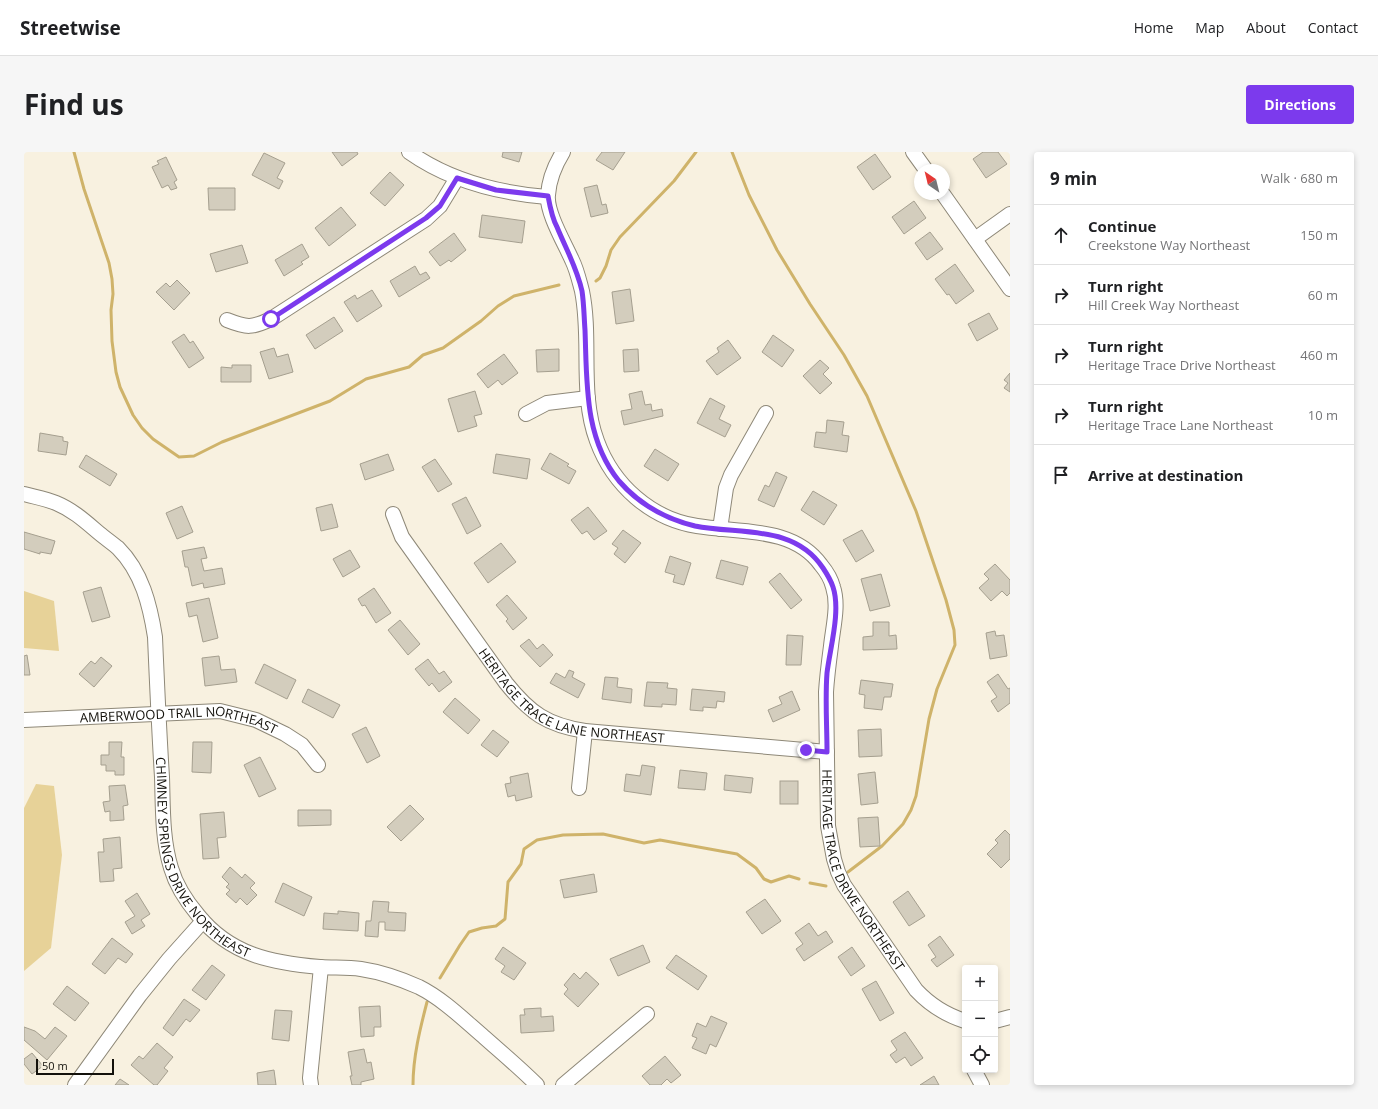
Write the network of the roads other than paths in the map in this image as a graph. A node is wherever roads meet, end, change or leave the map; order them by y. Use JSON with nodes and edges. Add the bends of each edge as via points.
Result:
{"nodes":[{"id":1,"x":410,"y":152,"type":"edge"},
{"id":2,"x":563,"y":152,"type":"edge"},
{"id":3,"x":913,"y":152,"type":"edge"},
{"id":4,"x":922,"y":164,"type":"edge"},
{"id":5,"x":457,"y":178,"type":"junction"},
{"id":6,"x":548,"y":196,"type":"junction"},
{"id":7,"x":947,"y":200,"type":"edge"},
{"id":8,"x":1010,"y":214,"type":"edge"},
{"id":9,"x":975,"y":239,"type":"junction"},
{"id":10,"x":1010,"y":289,"type":"edge"},
{"id":11,"x":227,"y":320,"type":"dead end"},
{"id":12,"x":588,"y":398,"type":"junction"},
{"id":13,"x":766,"y":412,"type":"dead end"},
{"id":14,"x":526,"y":414,"type":"dead end"},
{"id":15,"x":24,"y":494,"type":"edge"},
{"id":16,"x":393,"y":514,"type":"dead end"},
{"id":17,"x":720,"y":528,"type":"junction"},
{"id":18,"x":158,"y":714,"type":"junction"},
{"id":19,"x":24,"y":720,"type":"edge"},
{"id":20,"x":585,"y":731,"type":"junction"},
{"id":21,"x":827,"y":752,"type":"junction"},
{"id":22,"x":318,"y":765,"type":"dead end"},
{"id":23,"x":580,"y":788,"type":"dead end"},
{"id":24,"x":203,"y":921,"type":"junction"},
{"id":25,"x":321,"y":967,"type":"junction"},
{"id":26,"x":647,"y":1014,"type":"dead end"},
{"id":27,"x":1010,"y":1017,"type":"edge"},
{"id":28,"x":962,"y":1020,"type":"edge"},
{"id":29,"x":998,"y":1020,"type":"edge"},
{"id":30,"x":976,"y":1073,"type":"edge"},
{"id":31,"x":74,"y":1085,"type":"edge"},
{"id":32,"x":311,"y":1085,"type":"edge"},
{"id":33,"x":537,"y":1085,"type":"edge"},
{"id":34,"x":563,"y":1085,"type":"edge"},
{"id":35,"x":982,"y":1085,"type":"edge"}],
"edges":[{"from":1,"to":5,"type":"street"},
{"from":2,"to":6,"type":"street","name":"HERITAGE TRACE DRIVE NORTHEAST","via":[[551,175]]},
{"from":3,"to":4,"type":"street"},
{"from":5,"to":6,"type":"street","via":[[496,190]]},
{"from":5,"to":11,"type":"street","via":[[440,206],[426,218],[271,319],[257,326],[241,325]]},
{"from":6,"to":12,"type":"street","name":"HERITAGE TRACE DRIVE NORTHEAST","via":[[553,219],[576,270],[582,291]]},
{"from":7,"to":9,"type":"street"},
{"from":8,"to":9,"type":"street"},
{"from":9,"to":10,"type":"street"},
{"from":12,"to":14,"type":"street","via":[[547,403]]},
{"from":12,"to":17,"type":"street","name":"HERITAGE TRACE DRIVE NORTHEAST","via":[[592,424],[602,453],[613,473],[628,490],[647,506],[674,519],[696,526]]},
{"from":13,"to":17,"type":"street","via":[[731,475],[726,488]]},
{"from":15,"to":18,"type":"street","name":"CHIMNEY SPRINGS DRIVE NORTHEAST","via":[[56,503],[77,514],[118,549],[135,571],[151,612],[155,637]]},
{"from":16,"to":20,"type":"street","name":"HERITAGE TRACE LANE NORTHEAST","via":[[402,537],[518,698],[539,716],[568,728]]},
{"from":17,"to":21,"type":"street","name":"HERITAGE TRACE DRIVE NORTHEAST","via":[[770,535],[794,542],[816,559],[830,579],[836,612],[827,680]]},
{"from":18,"to":19,"type":"street","name":"AMBERWOOD TRAIL NORTHEAST"},
{"from":18,"to":22,"type":"street","name":"AMBERWOOD TRAIL NORTHEAST","via":[[220,711],[256,720],[302,745]]},
{"from":18,"to":24,"type":"street","name":"CHIMNEY SPRINGS DRIVE NORTHEAST","via":[[168,857],[171,869],[190,906]]},
{"from":20,"to":21,"type":"street","name":"HERITAGE TRACE LANE NORTHEAST"},
{"from":20,"to":23,"type":"street"},
{"from":21,"to":28,"type":"street","name":"HERITAGE TRACE DRIVE NORTHEAST","via":[[828,826],[834,859],[844,885],[916,990],[939,1010]]},
{"from":24,"to":25,"type":"street","name":"CHIMNEY SPRINGS DRIVE NORTHEAST","via":[[224,940],[253,955],[294,965]]},
{"from":24,"to":31,"type":"street","via":[[140,995]]},
{"from":25,"to":32,"type":"street"},
{"from":25,"to":33,"type":"street","name":"CHIMNEY SPRINGS DRIVE NORTHEAST","via":[[368,971],[390,976],[420,988],[470,1025]]},
{"from":26,"to":34,"type":"street"},
{"from":27,"to":29,"type":"street"},
{"from":30,"to":35,"type":"street"}]}
